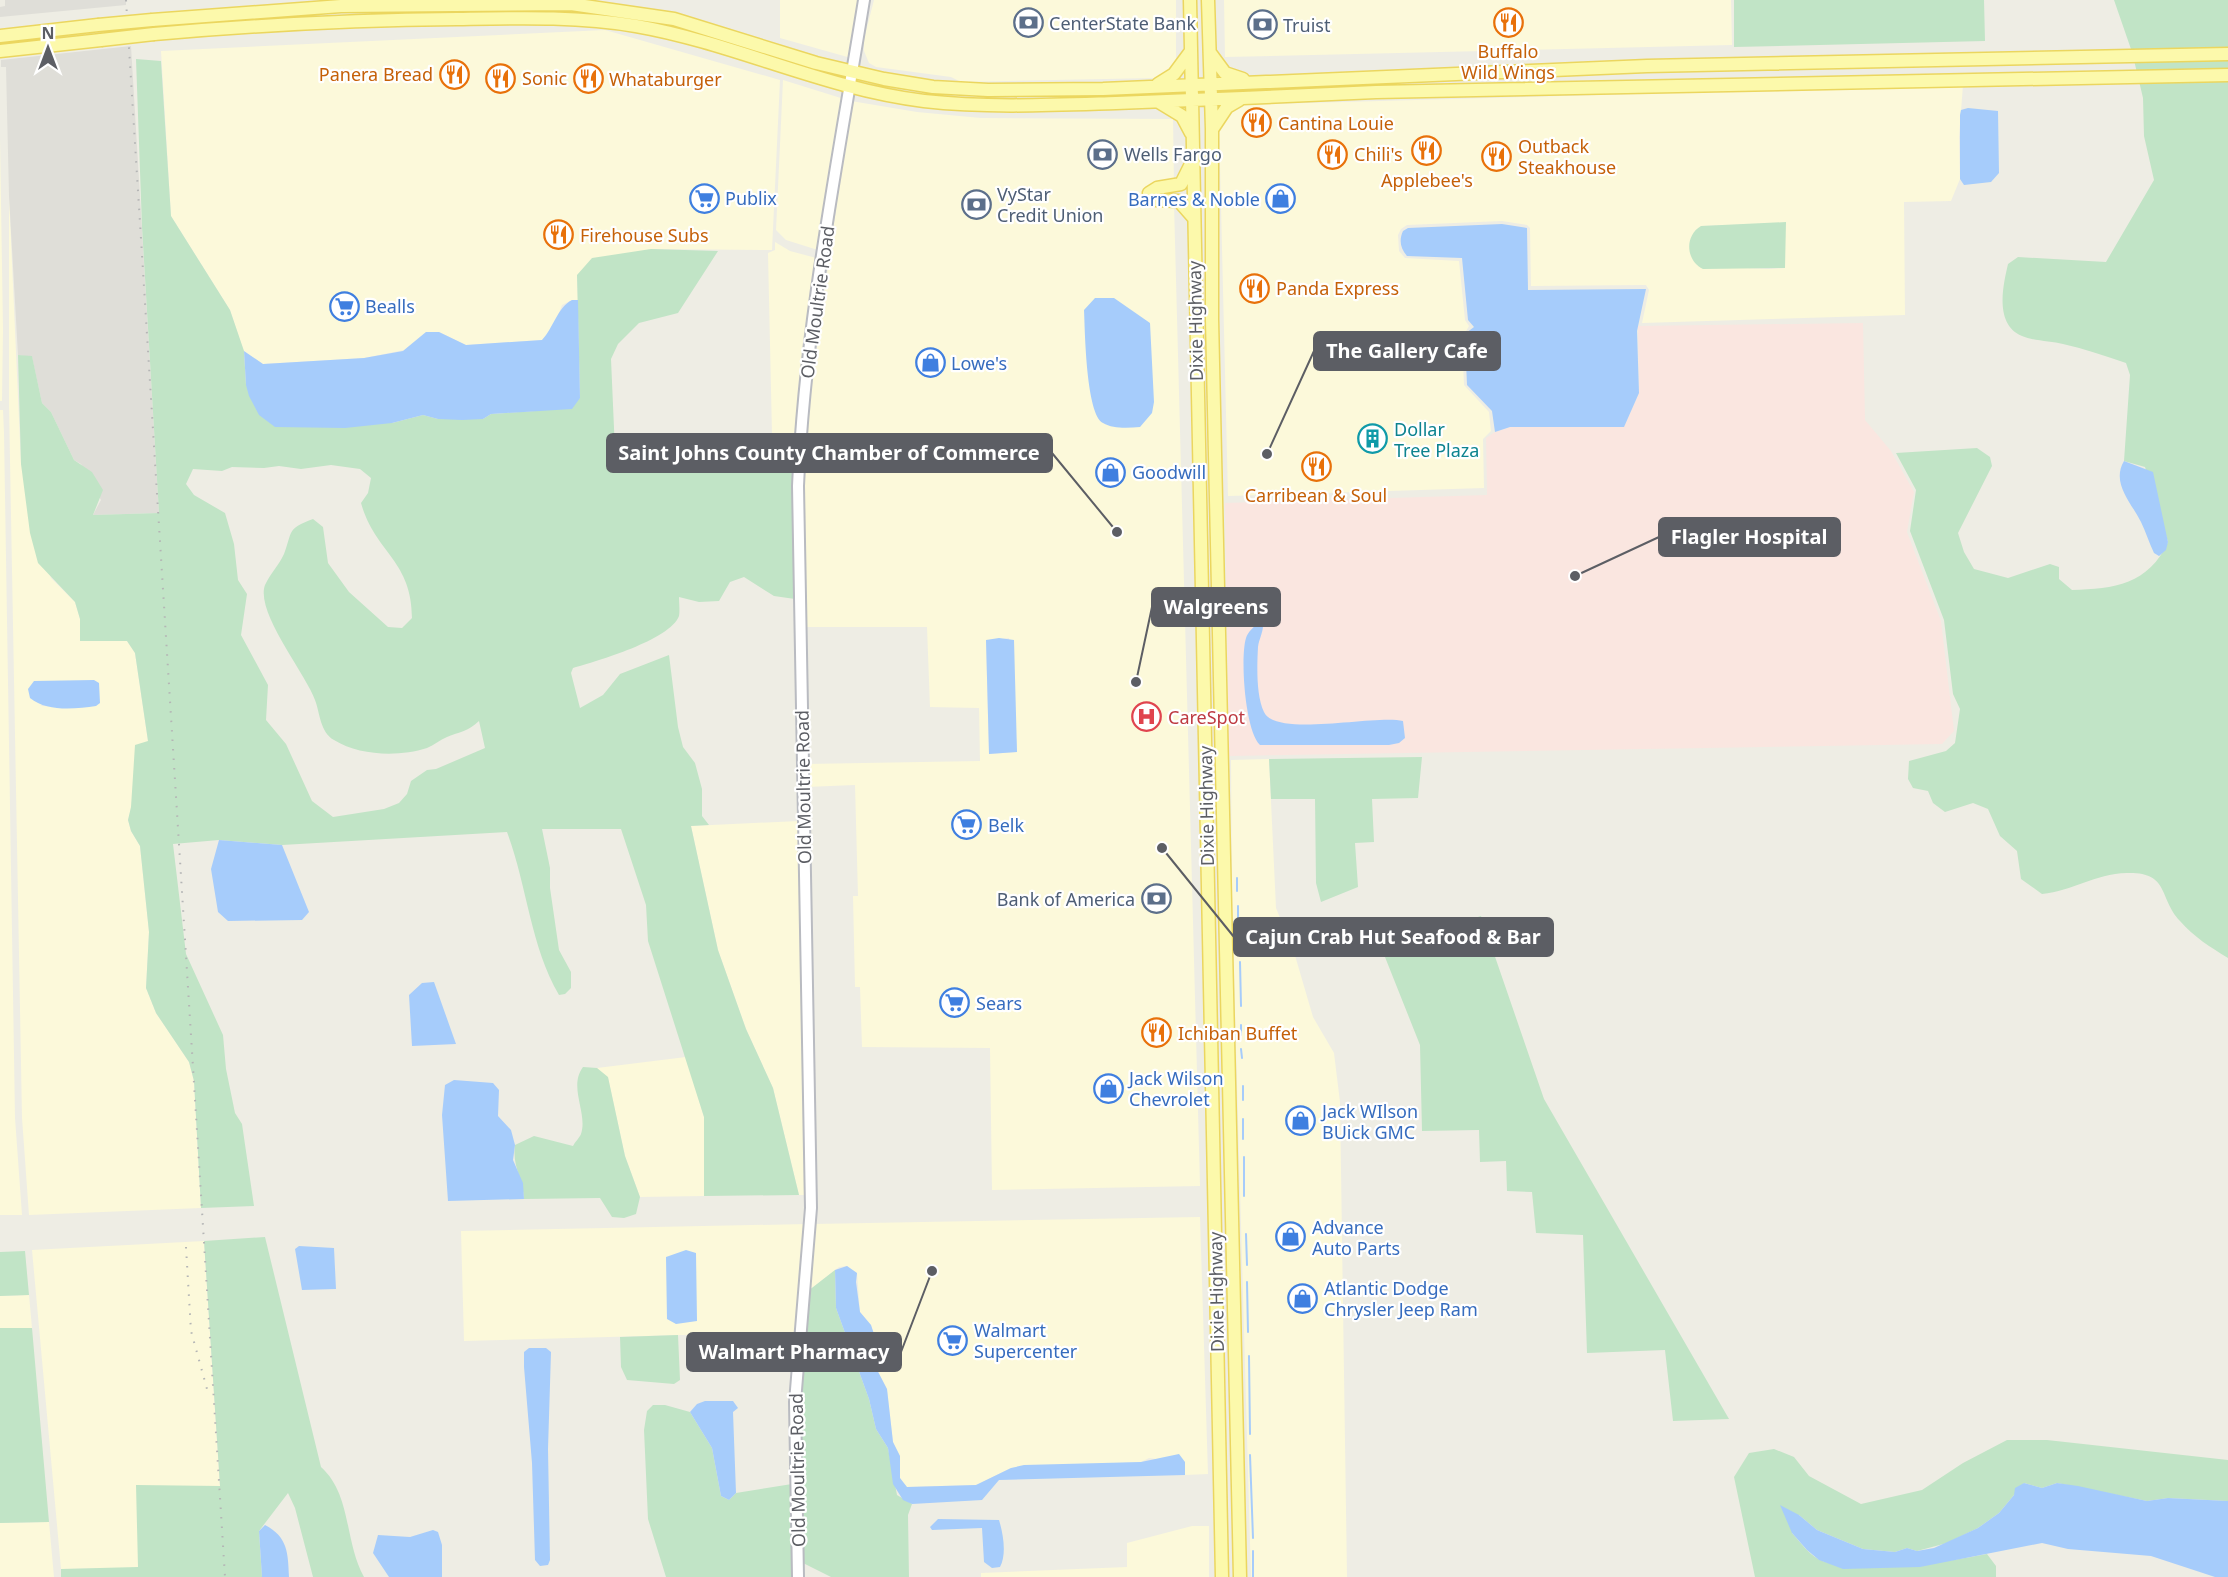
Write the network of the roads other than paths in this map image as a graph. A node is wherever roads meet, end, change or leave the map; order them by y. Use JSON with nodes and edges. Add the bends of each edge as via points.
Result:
{"nodes":[{"id":1,"x":864,"y":0,"type":"edge"},
{"id":2,"x":1190,"y":0,"type":"edge"},
{"id":3,"x":1208,"y":0,"type":"edge"},
{"id":4,"x":674,"y":19,"type":"junction"},
{"id":5,"x":638,"y":27,"type":"junction"},
{"id":6,"x":0,"y":36,"type":"edge"},
{"id":7,"x":0,"y":51,"type":"edge"},
{"id":8,"x":1191,"y":51,"type":"junction"},
{"id":9,"x":1210,"y":51,"type":"junction"},
{"id":10,"x":2228,"y":54,"type":"edge"},
{"id":11,"x":852,"y":73,"type":"junction"},
{"id":12,"x":1419,"y":74,"type":"junction"},
{"id":13,"x":2228,"y":75,"type":"edge"},
{"id":14,"x":1252,"y":82,"type":"junction"},
{"id":15,"x":1211,"y":83,"type":"junction"},
{"id":16,"x":1191,"y":84,"type":"junction"},
{"id":17,"x":1151,"y":86,"type":"junction"},
{"id":18,"x":850,"y":87,"type":"junction"},
{"id":19,"x":1018,"y":90,"type":"junction"},
{"id":20,"x":1376,"y":92,"type":"junction"},
{"id":21,"x":1211,"y":99,"type":"junction"},
{"id":22,"x":1242,"y":99,"type":"junction"},
{"id":23,"x":1192,"y":100,"type":"junction"},
{"id":24,"x":1158,"y":102,"type":"junction"},
{"id":25,"x":1018,"y":105,"type":"junction"},
{"id":26,"x":1212,"y":129,"type":"junction"},
{"id":27,"x":1192,"y":136,"type":"junction"},
{"id":28,"x":1191,"y":162,"type":"junction"},
{"id":29,"x":1193,"y":217,"type":"junction"},
{"id":30,"x":1229,"y":1111,"type":"junction"},
{"id":31,"x":1212,"y":1112,"type":"junction"},
{"id":32,"x":798,"y":1577,"type":"edge"},
{"id":33,"x":1222,"y":1577,"type":"edge"},
{"id":34,"x":1240,"y":1577,"type":"edge"}],
"edges":[{"from":1,"to":11,"type":"main road","name":"Old Moultrie Road"},
{"from":2,"to":8,"type":"main road","name":"Dixie Highway"},
{"from":3,"to":9,"type":"main road","name":"Dixie Highway"},
{"from":4,"to":5,"type":"main road","via":[[651,21]]},
{"from":4,"to":6,"type":"main road","bridge":true,"via":[[600,6],[525,3],[310,8]]},
{"from":4,"to":11,"type":"main road"},
{"from":5,"to":7,"type":"main road","bridge":true,"via":[[552,18],[284,23]]},
{"from":5,"to":18,"type":"main road","via":[[711,44]]},
{"from":8,"to":16,"type":"main road","name":"Dixie Highway"},
{"from":8,"to":17,"type":"main road","via":[[1174,74]]},
{"from":9,"to":14,"type":"main road","via":[[1225,73]]},
{"from":9,"to":15,"type":"main road","name":"Dixie Highway"},
{"from":10,"to":12,"type":"main road"},
{"from":11,"to":18,"type":"main road","name":"Old Moultrie Road"},
{"from":11,"to":19,"type":"main road","via":[[933,87]]},
{"from":12,"to":14,"type":"main road"},
{"from":12,"to":20,"type":"main road","via":[[1380,82]]},
{"from":13,"to":20,"type":"main road"},
{"from":14,"to":15,"type":"main road"},
{"from":15,"to":16,"type":"main road"},
{"from":15,"to":21,"type":"main road","name":"Dixie Highway"},
{"from":16,"to":17,"type":"main road"},
{"from":16,"to":23,"type":"main road","name":"Dixie Highway"},
{"from":17,"to":19,"type":"main road"},
{"from":18,"to":25,"type":"main road","via":[[922,100]]},
{"from":18,"to":32,"type":"main road","name":"Old Moultrie Road","via":[[813,327],[798,486],[811,1208],[795,1402]]},
{"from":19,"to":25,"type":"main road"},
{"from":20,"to":22,"type":"main road"},
{"from":21,"to":22,"type":"main road"},
{"from":21,"to":23,"type":"main road"},
{"from":21,"to":26,"type":"main road","name":"Dixie Highway"},
{"from":22,"to":26,"type":"main road","via":[[1227,107]]},
{"from":23,"to":24,"type":"main road"},
{"from":23,"to":27,"type":"main road","name":"Dixie Highway"},
{"from":24,"to":25,"type":"main road"},
{"from":24,"to":27,"type":"main road","via":[[1182,116]]},
{"from":26,"to":30,"type":"main road","name":"Dixie Highway","via":[[1212,313]]},
{"from":27,"to":28,"type":"main road","name":"Dixie Highway"},
{"from":28,"to":29,"type":"main road","name":"Dixie Highway"},
{"from":28,"to":29,"type":"main road","via":[[1181,184],[1149,193],[1155,200],[1179,201]]},
{"from":29,"to":31,"type":"main road","name":"Dixie Highway"},
{"from":30,"to":31,"type":"main road"},
{"from":30,"to":34,"type":"main road","name":"Dixie Highway"},
{"from":31,"to":33,"type":"main road","name":"Dixie Highway"}]}
